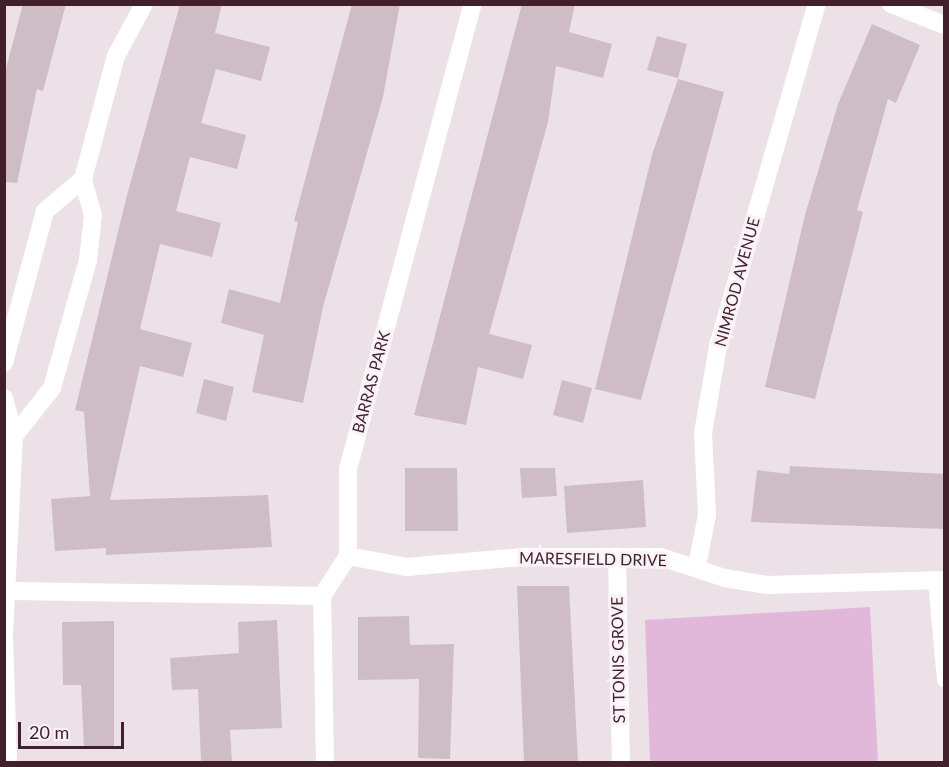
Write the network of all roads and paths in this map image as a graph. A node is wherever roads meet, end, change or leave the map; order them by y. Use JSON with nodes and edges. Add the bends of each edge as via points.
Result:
{"nodes":[{"id":1,"x":473,"y":4,"type":"edge"},
{"id":2,"x":816,"y":4,"type":"edge"},
{"id":3,"x":891,"y":4,"type":"edge"},
{"id":4,"x":138,"y":6,"type":"edge"},
{"id":5,"x":945,"y":25,"type":"edge"},
{"id":6,"x":83,"y":179,"type":"junction"},
{"id":7,"x":4,"y":363,"type":"edge"},
{"id":8,"x":4,"y":398,"type":"edge"},
{"id":9,"x":14,"y":436,"type":"junction"},
{"id":10,"x":348,"y":556,"type":"junction"},
{"id":11,"x":617,"y":557,"type":"junction"},
{"id":12,"x":697,"y":566,"type":"junction"},
{"id":13,"x":940,"y":580,"type":"edge"},
{"id":14,"x":10,"y":591,"type":"junction"},
{"id":15,"x":322,"y":596,"type":"junction"},
{"id":16,"x":4,"y":633,"type":"edge"},
{"id":17,"x":944,"y":680,"type":"edge"},
{"id":18,"x":8,"y":762,"type":"edge"},
{"id":19,"x":326,"y":762,"type":"edge"},
{"id":20,"x":621,"y":762,"type":"edge"}],
"edges":[{"from":1,"to":10,"type":"street","name":"BARRAS PARK","via":[[348,469]]},
{"from":2,"to":12,"type":"street","name":"NIMROD AVENUE","via":[[718,346],[703,434],[707,515]]},
{"from":3,"to":5,"type":"street"},
{"from":4,"to":6,"type":"street","via":[[116,56]]},
{"from":6,"to":7,"type":"street","via":[[45,211]]},
{"from":6,"to":9,"type":"street","via":[[93,215],[88,260],[52,388]]},
{"from":8,"to":9,"type":"street"},
{"from":9,"to":14,"type":"street","via":[[8,462]]},
{"from":10,"to":11,"type":"street","name":"MARESFIELD DRIVE","via":[[406,567],[523,557]]},
{"from":10,"to":15,"type":"street"},
{"from":11,"to":12,"type":"street","name":"MARESFIELD DRIVE","via":[[661,557]]},
{"from":11,"to":20,"type":"street","name":"ST TONIS GROVE"},
{"from":12,"to":13,"type":"street","name":"MARESFIELD DRIVE","via":[[725,578],[767,585]]},
{"from":13,"to":17,"type":"lane"},
{"from":14,"to":15,"type":"street"},
{"from":14,"to":16,"type":"street"},
{"from":15,"to":19,"type":"street"},
{"from":16,"to":18,"type":"street"}]}
